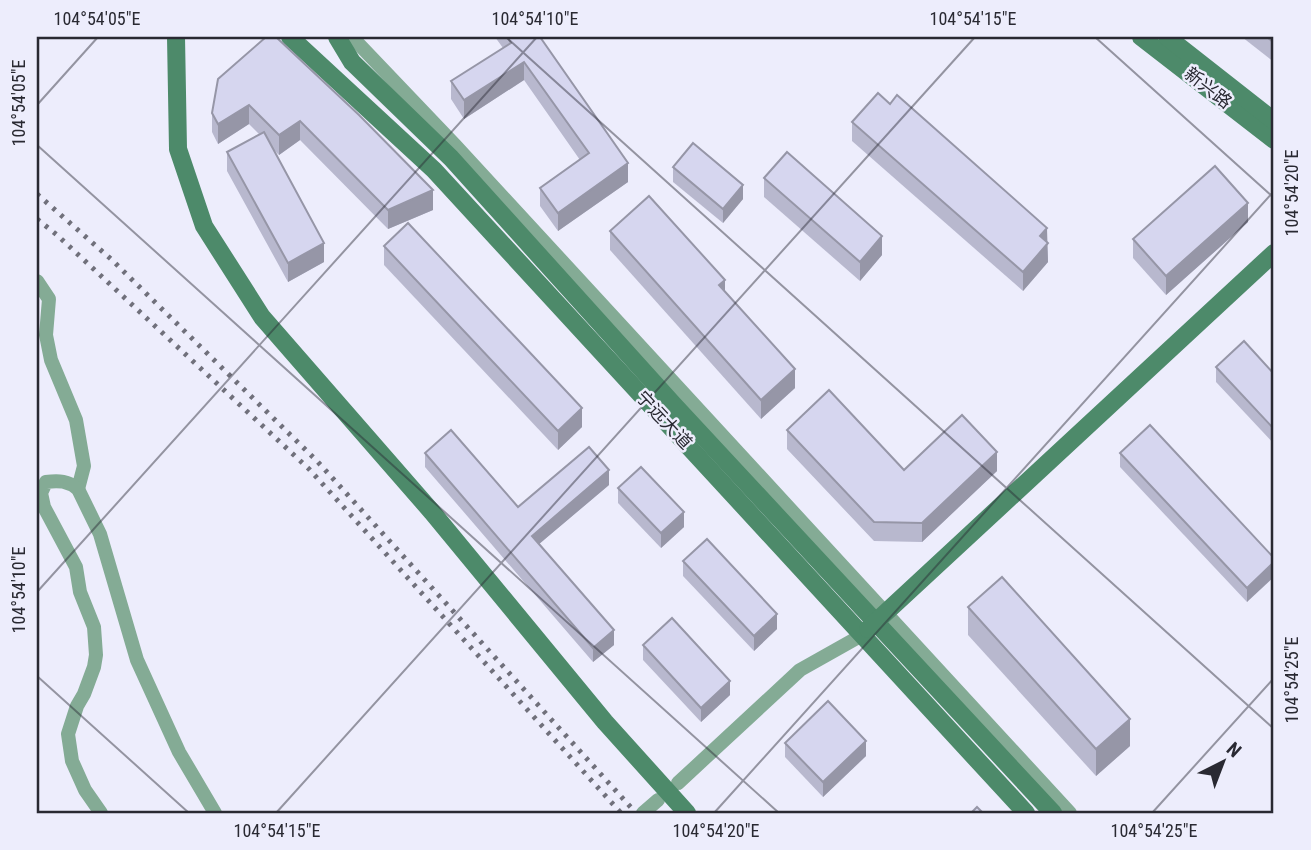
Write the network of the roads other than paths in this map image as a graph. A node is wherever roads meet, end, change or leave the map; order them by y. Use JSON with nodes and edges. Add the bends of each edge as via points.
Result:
{"nodes":[{"id":1,"x":176,"y":37,"type":"edge"},
{"id":2,"x":290,"y":37,"type":"edge"},
{"id":3,"x":337,"y":37,"type":"edge"},
{"id":4,"x":352,"y":37,"type":"edge"},
{"id":5,"x":1141,"y":37,"type":"edge"},
{"id":6,"x":1167,"y":37,"type":"edge"},
{"id":7,"x":1274,"y":121,"type":"edge"},
{"id":8,"x":1274,"y":140,"type":"edge"},
{"id":9,"x":1274,"y":253,"type":"edge"},
{"id":10,"x":37,"y":281,"type":"edge"},
{"id":11,"x":78,"y":489,"type":"junction"},
{"id":12,"x":880,"y":617,"type":"junction"},
{"id":13,"x":864,"y":634,"type":"junction"},
{"id":14,"x":678,"y":783,"type":"dead end"},
{"id":15,"x":658,"y":800,"type":"dead end"},
{"id":16,"x":102,"y":813,"type":"edge"},
{"id":17,"x":215,"y":813,"type":"edge"},
{"id":18,"x":643,"y":813,"type":"edge"},
{"id":19,"x":687,"y":813,"type":"edge"},
{"id":20,"x":1026,"y":813,"type":"edge"},
{"id":21,"x":1053,"y":813,"type":"edge"},
{"id":22,"x":1070,"y":813,"type":"edge"}],
"edges":[{"from":1,"to":19,"type":"main road","via":[[178,149],[204,226],[262,317]]},
{"from":2,"to":13,"type":"main road","name":"宁远大道","via":[[434,170]]},
{"from":3,"to":12,"type":"main road","name":"宁远大道","via":[[352,62],[451,158],[673,404]]},
{"from":4,"to":12,"type":"street","name":"宁远大道"},
{"from":5,"to":8,"type":"main road","name":"新兴路"},
{"from":6,"to":7,"type":"main road","name":"新兴路"},
{"from":9,"to":12,"type":"main road"},
{"from":10,"to":11,"type":"street","via":[[49,299],[46,335],[51,360],[76,420],[84,466]]},
{"from":11,"to":16,"type":"street","via":[[59,480],[46,482],[41,493],[76,568],[94,627],[94,667],[68,734],[72,761]]},
{"from":11,"to":17,"type":"street","via":[[100,534],[138,660],[179,751]]},
{"from":12,"to":13,"type":"main road"},
{"from":12,"to":21,"type":"main road","name":"宁远大道"},
{"from":12,"to":22,"type":"street","name":"宁远大道"},
{"from":13,"to":14,"type":"street","via":[[800,670]]},
{"from":13,"to":20,"type":"main road","name":"宁远大道"},
{"from":15,"to":18,"type":"street"}]}
